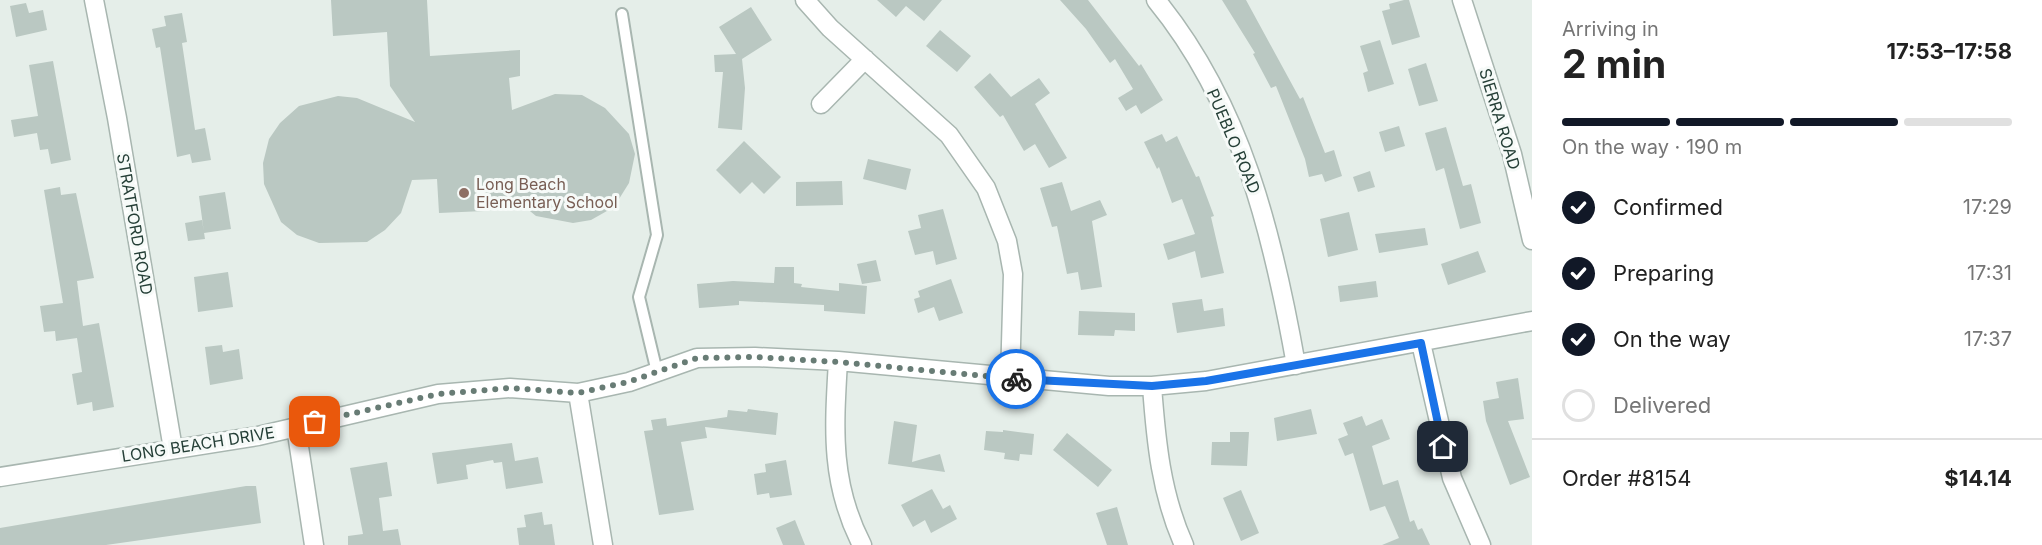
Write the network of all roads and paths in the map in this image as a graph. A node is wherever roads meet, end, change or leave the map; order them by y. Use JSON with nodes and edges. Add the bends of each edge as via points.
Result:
{"nodes":[{"id":1,"x":94,"y":0,"type":"edge"},
{"id":2,"x":805,"y":0,"type":"edge"},
{"id":3,"x":1156,"y":0,"type":"edge"},
{"id":4,"x":1462,"y":0,"type":"edge"},
{"id":5,"x":622,"y":14,"type":"dead end"},
{"id":6,"x":865,"y":59,"type":"junction"},
{"id":7,"x":821,"y":104,"type":"dead end"},
{"id":8,"x":1532,"y":240,"type":"edge"},
{"id":9,"x":1532,"y":321,"type":"edge"},
{"id":10,"x":1421,"y":343,"type":"junction"},
{"id":11,"x":838,"y":362,"type":"junction"},
{"id":12,"x":1296,"y":365,"type":"junction"},
{"id":13,"x":657,"y":372,"type":"junction"},
{"id":14,"x":1010,"y":379,"type":"junction"},
{"id":15,"x":1152,"y":386,"type":"junction"},
{"id":16,"x":578,"y":393,"type":"junction"},
{"id":17,"x":296,"y":427,"type":"junction"},
{"id":18,"x":173,"y":449,"type":"junction"},
{"id":19,"x":0,"y":477,"type":"edge"},
{"id":20,"x":314,"y":545,"type":"edge"},
{"id":21,"x":603,"y":545,"type":"edge"},
{"id":22,"x":862,"y":545,"type":"edge"},
{"id":23,"x":1184,"y":545,"type":"edge"},
{"id":24,"x":1481,"y":545,"type":"edge"}],
"edges":[{"from":1,"to":18,"type":"street","name":"STRATFORD ROAD"},
{"from":2,"to":6,"type":"street"},
{"from":3,"to":12,"type":"street","name":"PUEBLO ROAD","via":[[1185,39],[1221,103],[1254,180],[1278,265]]},
{"from":4,"to":8,"type":"street","name":"SIERRA ROAD","via":[[1512,154]]},
{"from":5,"to":13,"type":"lane","via":[[657,235],[639,297]]},
{"from":6,"to":7,"type":"street"},
{"from":6,"to":14,"type":"street","via":[[949,135],[986,188],[1007,240],[1013,273]]},
{"from":9,"to":10,"type":"street","name":"LONG BEACH DRIVE"},
{"from":10,"to":12,"type":"street","name":"LONG BEACH DRIVE"},
{"from":10,"to":24,"type":"street","via":[[1452,478]]},
{"from":11,"to":13,"type":"street","name":"LONG BEACH DRIVE","via":[[697,358]]},
{"from":11,"to":14,"type":"street","name":"LONG BEACH DRIVE"},
{"from":11,"to":22,"type":"street","via":[[834,433],[838,483]]},
{"from":12,"to":15,"type":"street","name":"LONG BEACH DRIVE"},
{"from":13,"to":16,"type":"street","name":"LONG BEACH DRIVE"},
{"from":14,"to":15,"type":"street","name":"LONG BEACH DRIVE"},
{"from":15,"to":23,"type":"street","via":[[1161,472]]},
{"from":16,"to":17,"type":"street","name":"LONG BEACH DRIVE","via":[[510,388],[438,394]]},
{"from":16,"to":21,"type":"street"},
{"from":17,"to":18,"type":"street","name":"LONG BEACH DRIVE"},
{"from":17,"to":20,"type":"street"},
{"from":18,"to":19,"type":"street","name":"LONG BEACH DRIVE"}]}
